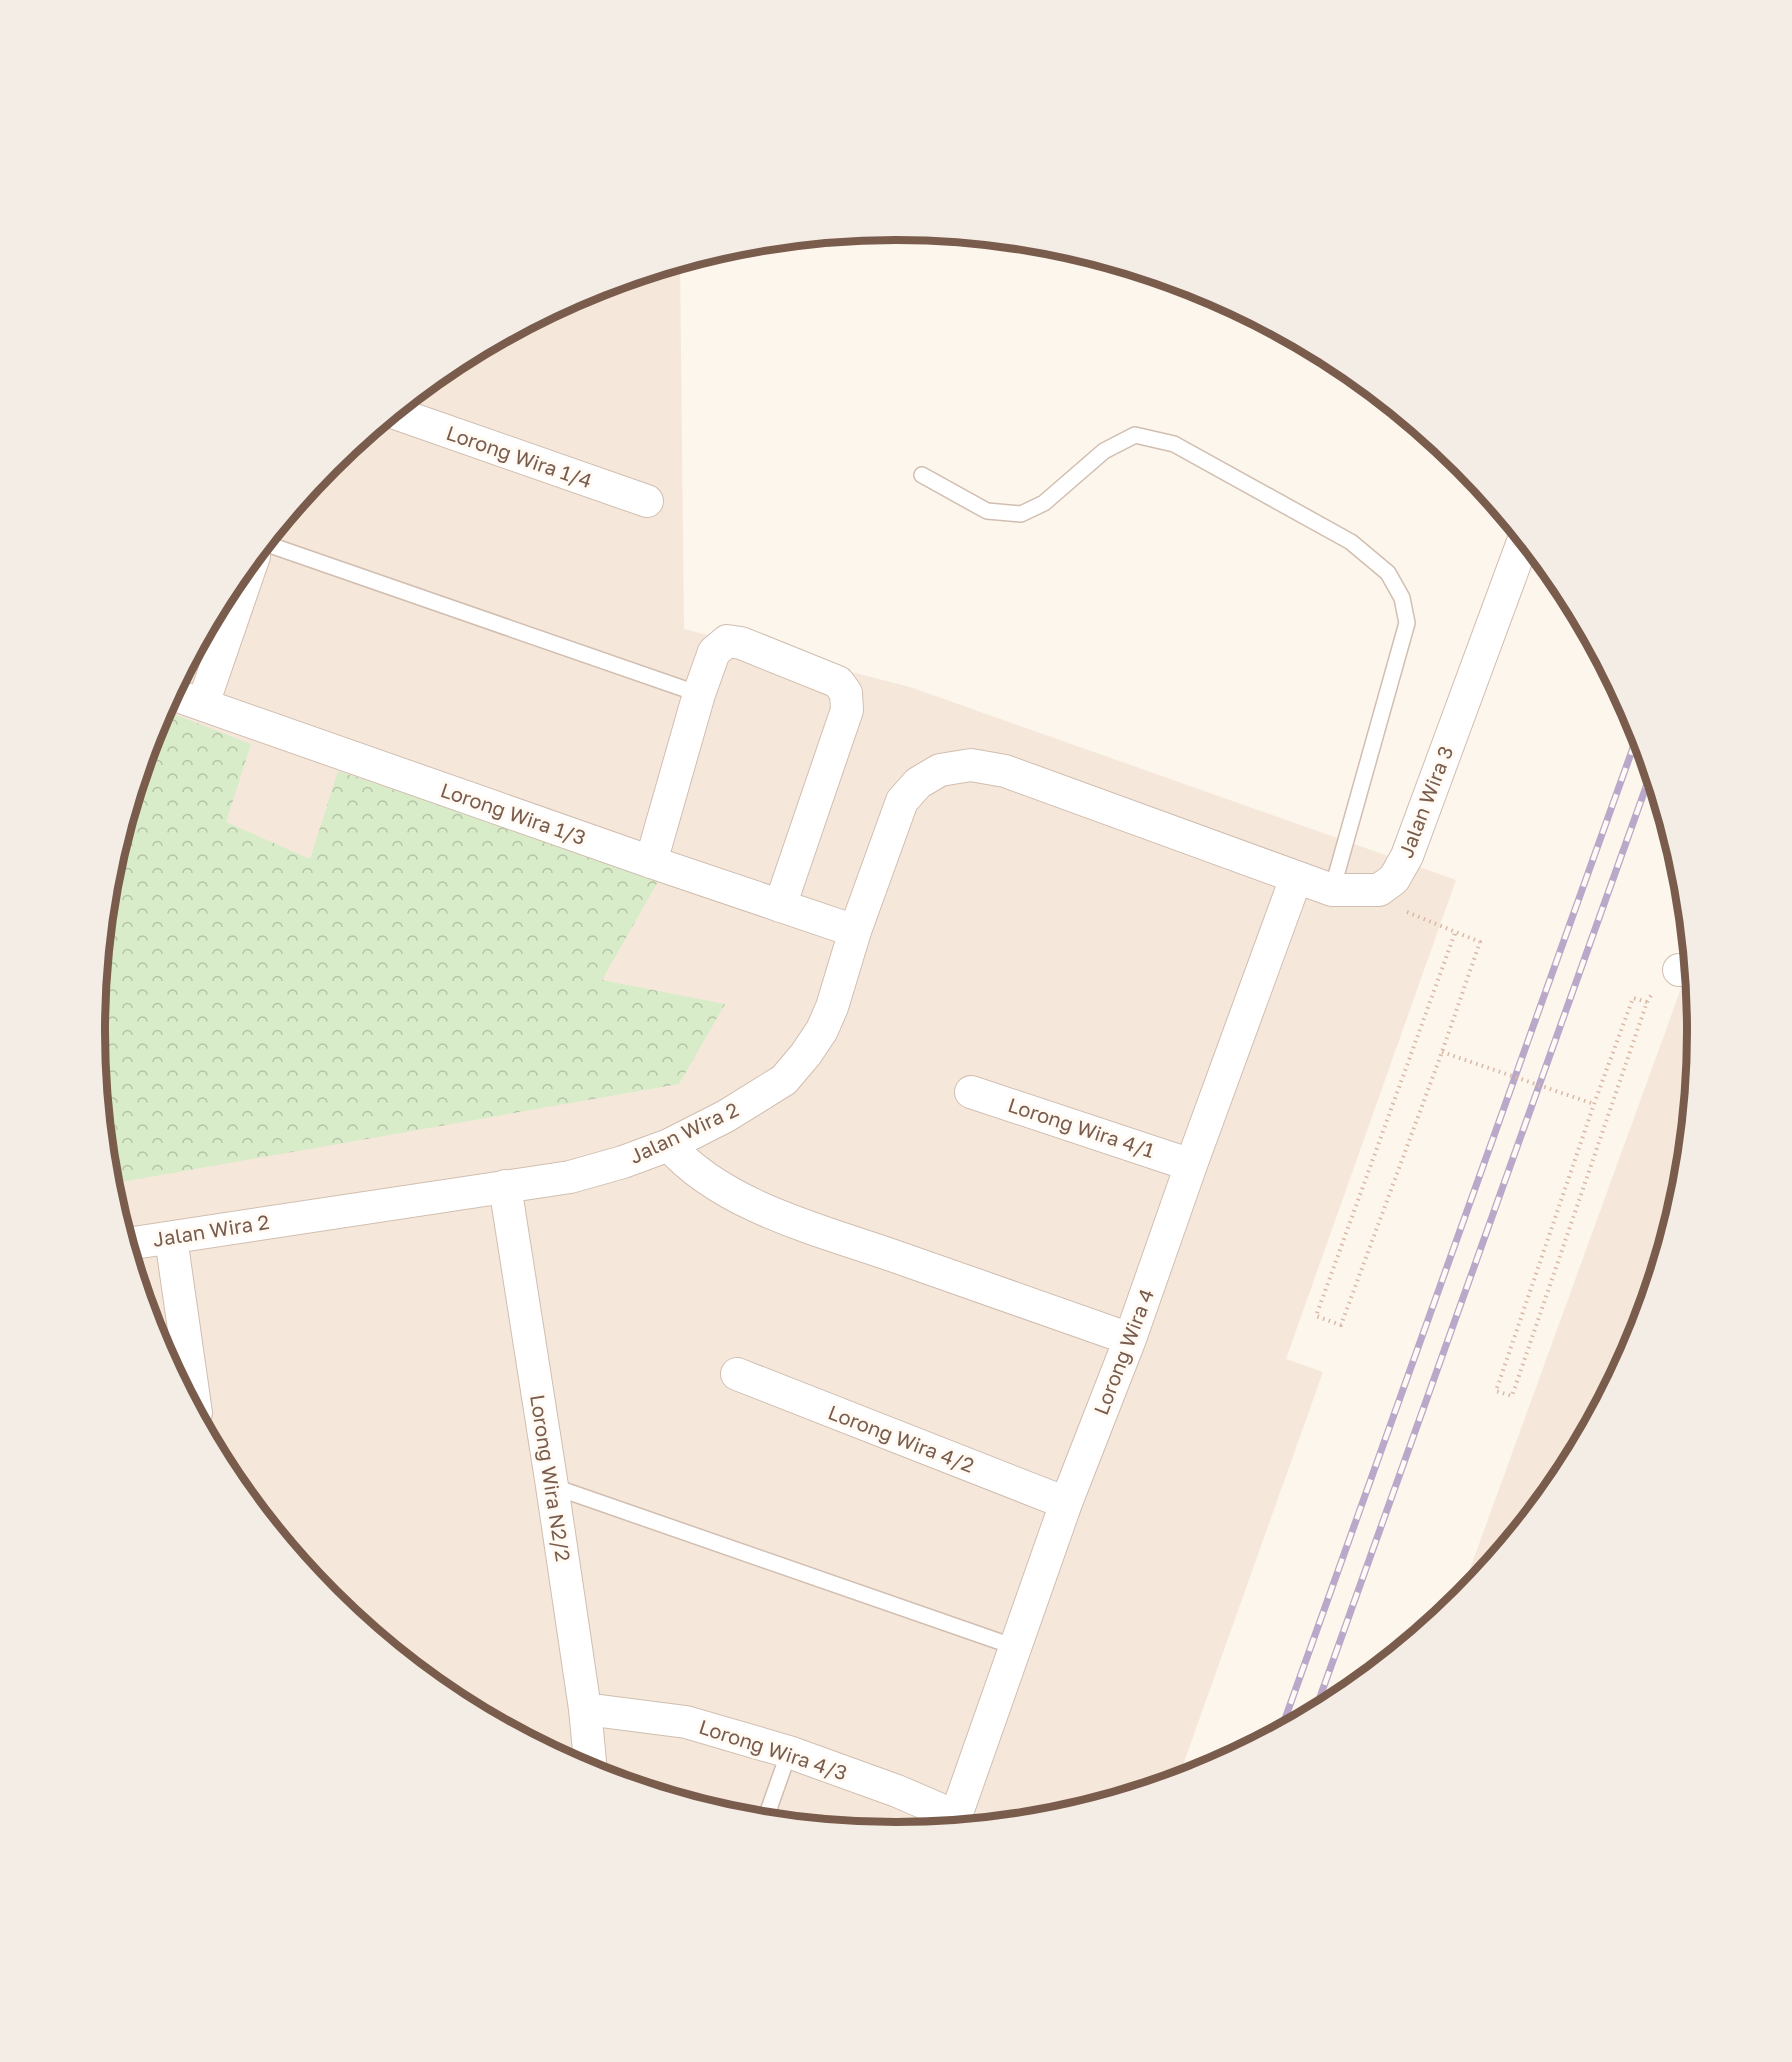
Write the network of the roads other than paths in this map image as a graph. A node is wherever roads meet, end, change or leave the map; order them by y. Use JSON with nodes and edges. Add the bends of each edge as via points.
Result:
{"nodes":[{"id":1,"x":400,"y":415,"type":"edge"},
{"id":2,"x":922,"y":475,"type":"dead end"},
{"id":3,"x":646,"y":501,"type":"dead end"},
{"id":4,"x":271,"y":545,"type":"edge"},
{"id":5,"x":1521,"y":546,"type":"edge"},
{"id":6,"x":245,"y":582,"type":"edge"},
{"id":7,"x":699,"y":694,"type":"junction"},
{"id":8,"x":180,"y":697,"type":"edge"},
{"id":9,"x":202,"y":704,"type":"junction"},
{"id":10,"x":1005,"y":771,"type":"joint"},
{"id":11,"x":651,"y":862,"type":"junction"},
{"id":12,"x":1296,"y":878,"type":"junction"},
{"id":13,"x":1332,"y":890,"type":"junction"},
{"id":14,"x":780,"y":906,"type":"junction"},
{"id":15,"x":855,"y":931,"type":"junction"},
{"id":16,"x":971,"y":1092,"type":"dead end"},
{"id":17,"x":669,"y":1144,"type":"junction"},
{"id":18,"x":1191,"y":1165,"type":"junction"},
{"id":19,"x":505,"y":1186,"type":"junction"},
{"id":20,"x":171,"y":1238,"type":"junction"},
{"id":21,"x":134,"y":1243,"type":"edge"},
{"id":22,"x":1130,"y":1339,"type":"junction"},
{"id":23,"x":737,"y":1374,"type":"dead end"},
{"id":24,"x":193,"y":1392,"type":"edge"},
{"id":25,"x":552,"y":1486,"type":"junction"},
{"id":26,"x":1066,"y":1503,"type":"junction"},
{"id":27,"x":1015,"y":1647,"type":"junction"},
{"id":28,"x":585,"y":1709,"type":"junction"},
{"id":29,"x":789,"y":1752,"type":"junction"},
{"id":30,"x":590,"y":1761,"type":"edge"},
{"id":31,"x":768,"y":1811,"type":"edge"},
{"id":32,"x":955,"y":1819,"type":"edge"},
{"id":33,"x":950,"y":1820,"type":"edge"}],
"edges":[{"from":1,"to":3,"type":"street","name":"Lorong Wira 1/4"},
{"from":2,"to":13,"type":"lane","via":[[987,511],[1021,514],[1044,503],[1104,451],[1135,435],[1174,444],[1351,542],[1388,573],[1401,598],[1407,623]]},
{"from":4,"to":7,"type":"lane"},
{"from":5,"to":13,"type":"street","name":"Jalan Wira 3","via":[[1407,856],[1394,879],[1379,891]]},
{"from":6,"to":9,"type":"street"},
{"from":7,"to":11,"type":"street"},
{"from":7,"to":14,"type":"street","via":[[714,652],[727,642],[741,643],[838,682],[846,693],[847,710]]},
{"from":8,"to":9,"type":"street","name":"Lorong Wira 1/3"},
{"from":9,"to":11,"type":"street","name":"Lorong Wira 1/3"},
{"from":10,"to":12,"type":"street","name":"Jalan Wira 3"},
{"from":10,"to":15,"type":"street","name":"Jalan Wira 2","via":[[971,765],[940,770],[918,783],[902,801]]},
{"from":11,"to":14,"type":"street","name":"Lorong Wira 1/3"},
{"from":12,"to":13,"type":"street","name":"Jalan Wira 3"},
{"from":12,"to":18,"type":"street","name":"Lorong Wira 4"},
{"from":14,"to":15,"type":"street","name":"Lorong Wira 1/3"},
{"from":15,"to":17,"type":"street","name":"Jalan Wira 2","via":[[822,1030],[784,1080],[726,1116]]},
{"from":16,"to":18,"type":"street","name":"Lorong Wira 4/1"},
{"from":17,"to":19,"type":"street","name":"Jalan Wira 2","via":[[570,1176]]},
{"from":17,"to":22,"type":"street","via":[[683,1161],[738,1199]]},
{"from":18,"to":22,"type":"street","name":"Lorong Wira 4"},
{"from":19,"to":20,"type":"street","name":"Jalan Wira 2"},
{"from":19,"to":25,"type":"street","name":"Lorong Wira N2/2"},
{"from":20,"to":21,"type":"street","name":"Jalan Wira 2"},
{"from":20,"to":24,"type":"street"},
{"from":22,"to":26,"type":"street","name":"Lorong Wira 4"},
{"from":23,"to":26,"type":"street","name":"Lorong Wira 4/2"},
{"from":25,"to":27,"type":"lane"},
{"from":25,"to":28,"type":"street","name":"Lorong Wira N2/2"},
{"from":26,"to":27,"type":"street","name":"Lorong Wira 4"},
{"from":27,"to":32,"type":"street","name":"Lorong Wira 4"},
{"from":28,"to":29,"type":"street","name":"Lorong Wira 4/3","via":[[686,1722]]},
{"from":28,"to":30,"type":"street","name":"Lorong Wira N2/2"},
{"from":29,"to":31,"type":"lane"},
{"from":29,"to":33,"type":"street","name":"Lorong Wira 4/3","via":[[897,1791]]}]}
